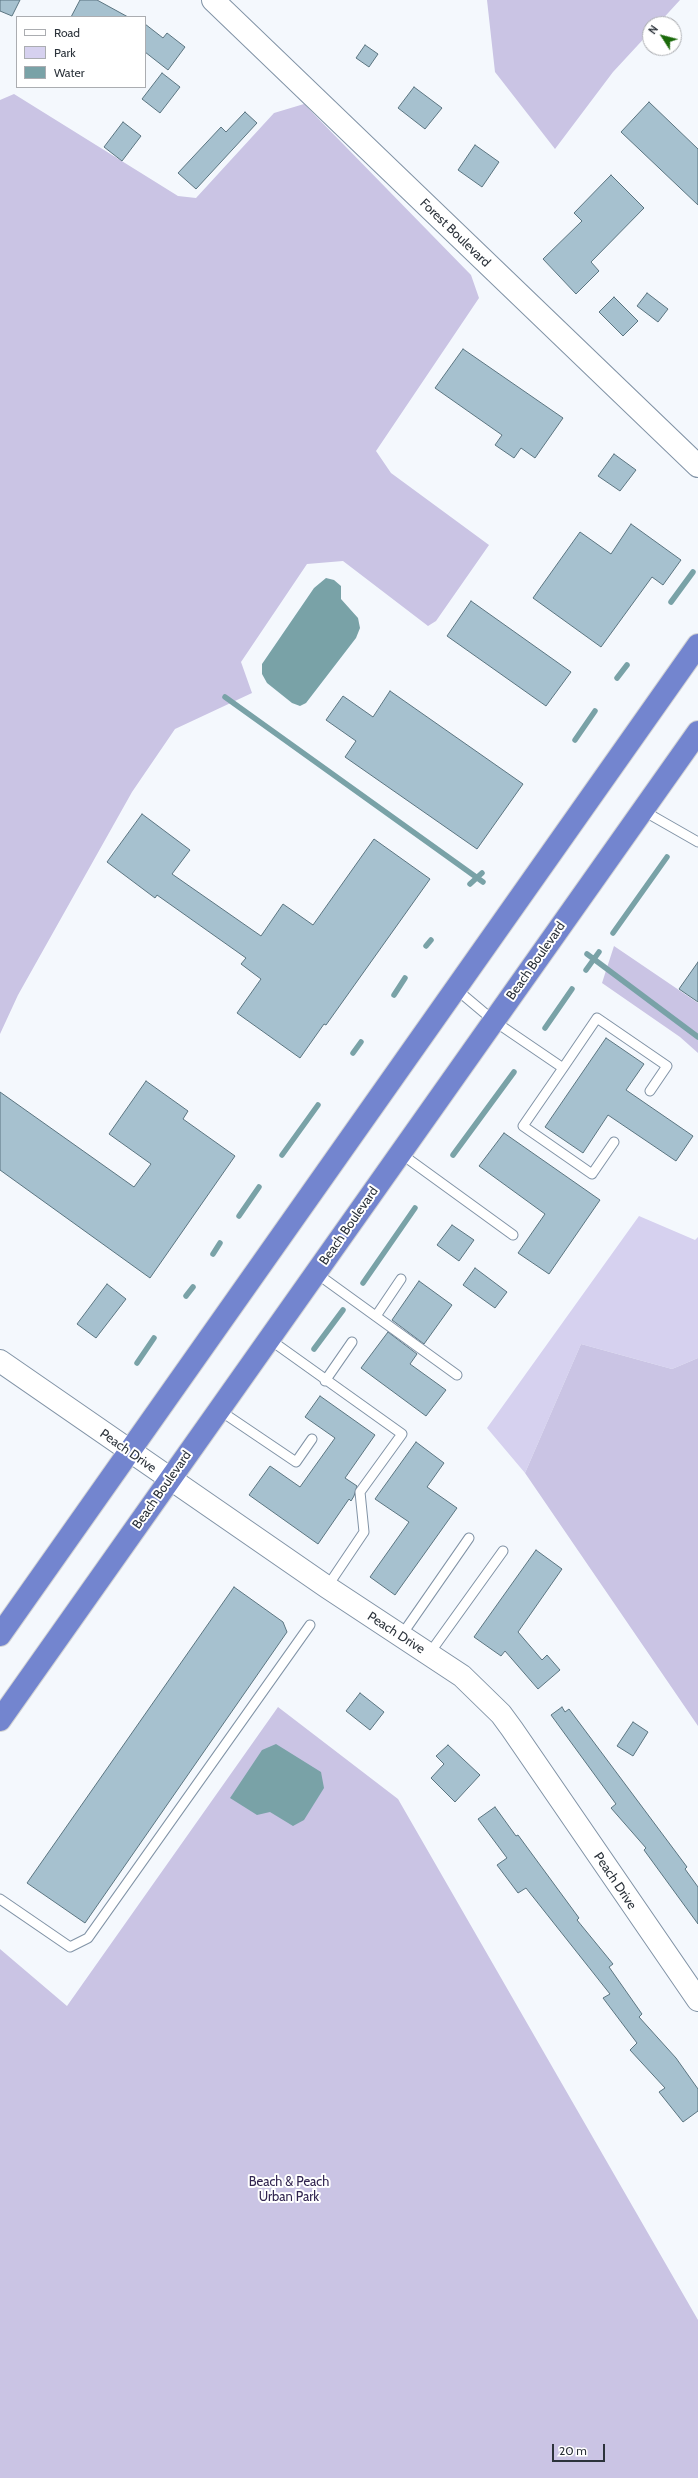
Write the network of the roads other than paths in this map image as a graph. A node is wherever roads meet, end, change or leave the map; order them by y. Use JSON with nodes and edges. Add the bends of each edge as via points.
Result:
{"nodes":[{"id":1,"x":213,"y":0,"type":"edge"},
{"id":2,"x":698,"y":466,"type":"edge"},
{"id":3,"x":698,"y":645,"type":"edge"},
{"id":4,"x":698,"y":732,"type":"edge"},
{"id":5,"x":642,"y":810,"type":"junction"},
{"id":6,"x":698,"y":842,"type":"edge"},
{"id":7,"x":456,"y":989,"type":"junction"},
{"id":8,"x":494,"y":1021,"type":"junction"},
{"id":9,"x":563,"y":1068,"type":"junction"},
{"id":10,"x":650,"y":1091,"type":"dead end"},
{"id":11,"x":614,"y":1142,"type":"dead end"},
{"id":12,"x":400,"y":1153,"type":"junction"},
{"id":13,"x":513,"y":1235,"type":"dead end"},
{"id":14,"x":316,"y":1273,"type":"junction"},
{"id":15,"x":401,"y":1279,"type":"dead end"},
{"id":16,"x":376,"y":1316,"type":"junction"},
{"id":17,"x":269,"y":1339,"type":"junction"},
{"id":18,"x":352,"y":1342,"type":"dead end"},
{"id":19,"x":0,"y":1362,"type":"edge"},
{"id":20,"x":457,"y":1375,"type":"dead end"},
{"id":21,"x":325,"y":1380,"type":"junction"},
{"id":22,"x":219,"y":1410,"type":"junction"},
{"id":23,"x":312,"y":1438,"type":"dead end"},
{"id":24,"x":130,"y":1452,"type":"junction"},
{"id":25,"x":170,"y":1479,"type":"junction"},
{"id":26,"x":469,"y":1538,"type":"dead end"},
{"id":27,"x":503,"y":1551,"type":"dead end"},
{"id":28,"x":327,"y":1587,"type":"junction"},
{"id":29,"x":310,"y":1625,"type":"dead end"},
{"id":30,"x":0,"y":1635,"type":"edge"},
{"id":31,"x":401,"y":1636,"type":"junction"},
{"id":32,"x":429,"y":1654,"type":"junction"},
{"id":33,"x":0,"y":1720,"type":"edge"},
{"id":34,"x":0,"y":1899,"type":"edge"},
{"id":35,"x":698,"y":2000,"type":"edge"}],
"edges":[{"from":1,"to":2,"type":"street","name":"Forest Boulevard"},
{"from":3,"to":7,"type":"highway"},
{"from":4,"to":5,"type":"highway","name":"Beach Boulevard"},
{"from":5,"to":6,"type":"lane"},
{"from":5,"to":8,"type":"highway","name":"Beach Boulevard"},
{"from":7,"to":8,"type":"lane"},
{"from":7,"to":24,"type":"highway"},
{"from":8,"to":9,"type":"lane"},
{"from":8,"to":12,"type":"highway","name":"Beach Boulevard"},
{"from":9,"to":10,"type":"lane","via":[[598,1018],[667,1066]]},
{"from":9,"to":11,"type":"lane","via":[[523,1126],[592,1174]]},
{"from":12,"to":13,"type":"lane"},
{"from":12,"to":14,"type":"highway","name":"Beach Boulevard"},
{"from":14,"to":16,"type":"lane"},
{"from":14,"to":17,"type":"highway","name":"Beach Boulevard"},
{"from":15,"to":16,"type":"lane"},
{"from":16,"to":20,"type":"lane"},
{"from":17,"to":21,"type":"lane"},
{"from":17,"to":22,"type":"highway","name":"Beach Boulevard"},
{"from":18,"to":21,"type":"lane"},
{"from":19,"to":24,"type":"street","name":"Peach Drive"},
{"from":21,"to":28,"type":"lane","via":[[402,1434],[360,1492],[364,1532]]},
{"from":22,"to":23,"type":"lane","via":[[296,1462]]},
{"from":22,"to":25,"type":"highway","name":"Beach Boulevard"},
{"from":24,"to":25,"type":"street","name":"Peach Drive"},
{"from":24,"to":30,"type":"highway"},
{"from":25,"to":28,"type":"street","name":"Peach Drive"},
{"from":25,"to":33,"type":"highway","name":"Beach Boulevard"},
{"from":26,"to":31,"type":"lane"},
{"from":27,"to":32,"type":"lane"},
{"from":28,"to":31,"type":"street","name":"Peach Drive"},
{"from":29,"to":34,"type":"lane","via":[[88,1938],[70,1946]]},
{"from":31,"to":32,"type":"street","name":"Peach Drive"},
{"from":32,"to":35,"type":"street","name":"Peach Drive","via":[[462,1676],[501,1714]]}]}
